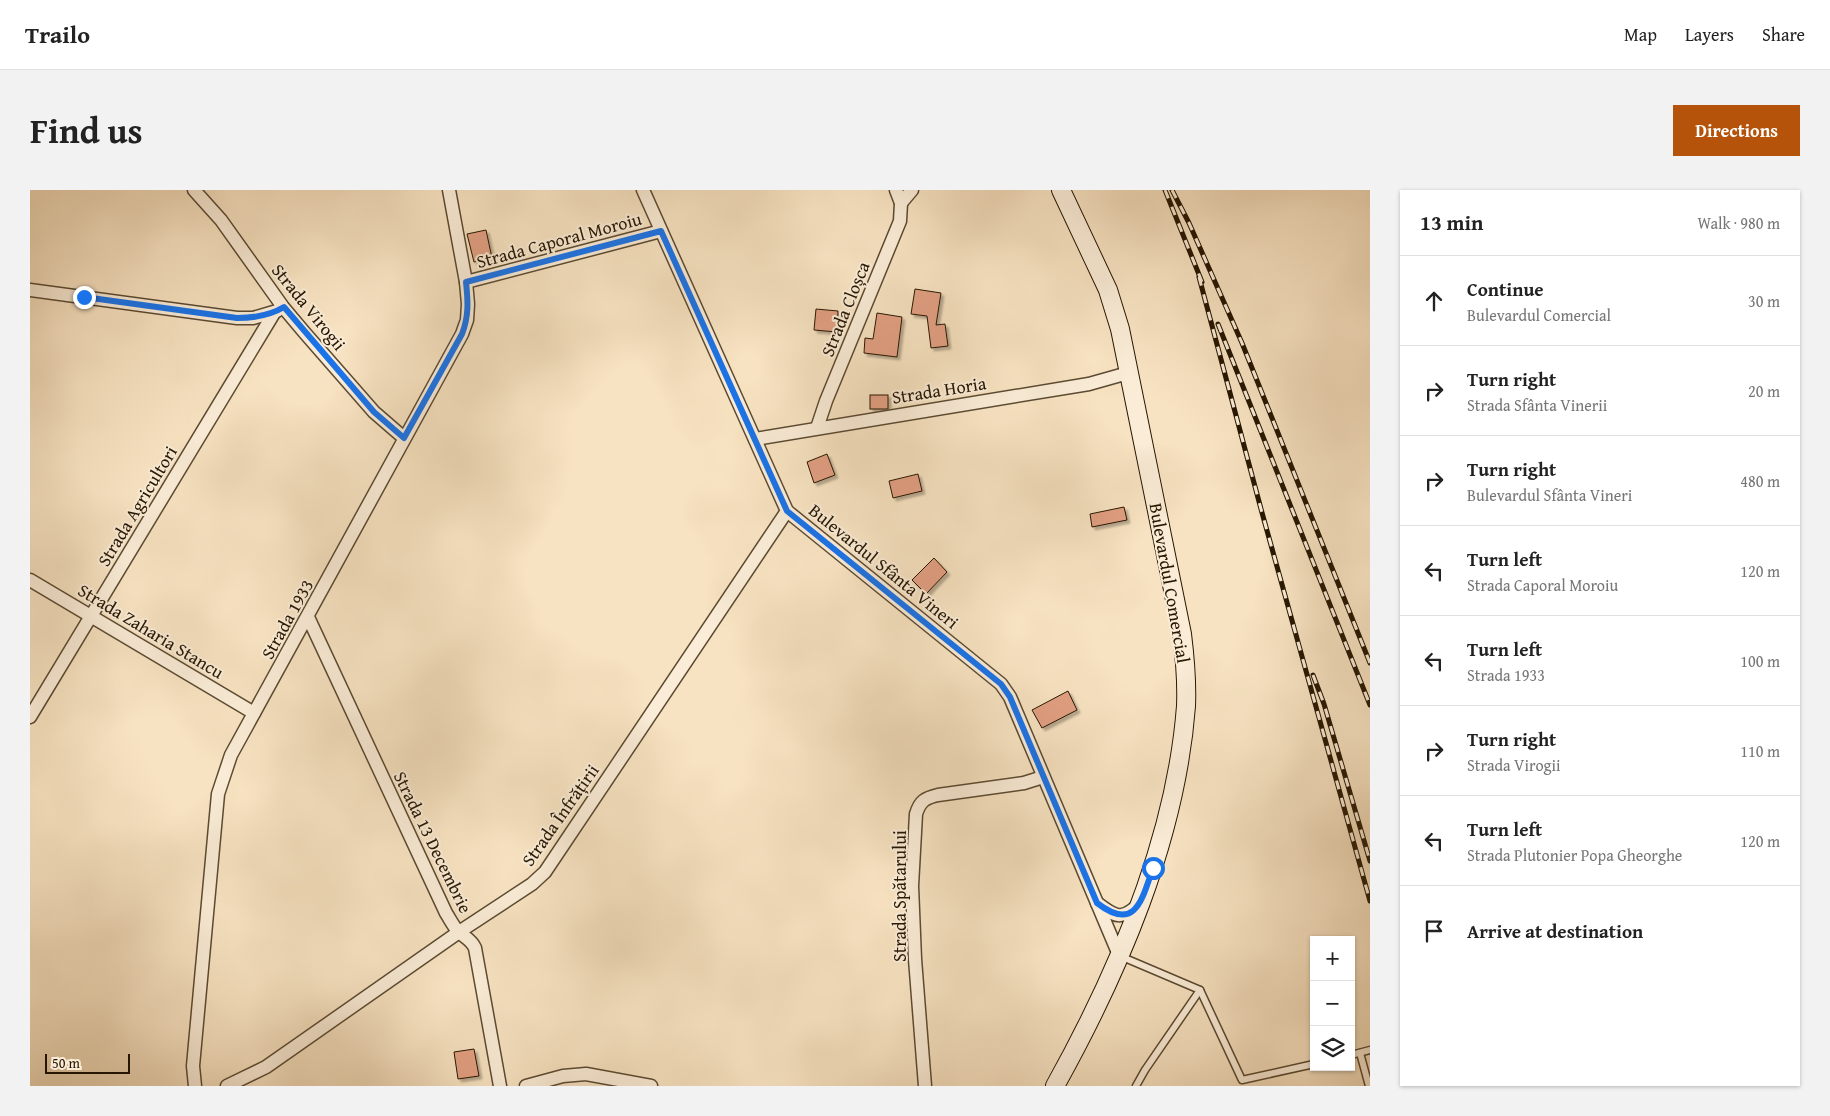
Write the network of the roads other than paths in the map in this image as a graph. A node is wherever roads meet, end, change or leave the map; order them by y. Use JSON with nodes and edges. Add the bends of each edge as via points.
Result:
{"nodes":[{"id":1,"x":194,"y":190,"type":"edge"},
{"id":2,"x":449,"y":190,"type":"edge"},
{"id":3,"x":643,"y":190,"type":"edge"},
{"id":4,"x":896,"y":190,"type":"edge"},
{"id":5,"x":912,"y":190,"type":"edge"},
{"id":6,"x":1061,"y":190,"type":"edge"},
{"id":7,"x":901,"y":203,"type":"junction"},
{"id":8,"x":661,"y":231,"type":"junction"},
{"id":9,"x":466,"y":282,"type":"junction"},
{"id":10,"x":30,"y":290,"type":"edge"},
{"id":11,"x":279,"y":310,"type":"junction"},
{"id":12,"x":1128,"y":373,"type":"junction"},
{"id":13,"x":817,"y":428,"type":"junction"},
{"id":14,"x":404,"y":438,"type":"junction"},
{"id":15,"x":755,"y":439,"type":"junction"},
{"id":16,"x":787,"y":511,"type":"junction"},
{"id":17,"x":30,"y":580,"type":"edge"},
{"id":18,"x":92,"y":617,"type":"junction"},
{"id":19,"x":308,"y":617,"type":"junction"},
{"id":20,"x":254,"y":713,"type":"junction"},
{"id":21,"x":30,"y":717,"type":"edge"},
{"id":22,"x":1043,"y":777,"type":"junction"},
{"id":23,"x":1097,"y":903,"type":"junction"},
{"id":24,"x":1140,"y":903,"type":"junction"},
{"id":25,"x":459,"y":932,"type":"junction"},
{"id":26,"x":1119,"y":955,"type":"junction"},
{"id":27,"x":1200,"y":990,"type":"junction"},
{"id":28,"x":1370,"y":1050,"type":"edge"},
{"id":29,"x":1360,"y":1053,"type":"junction"},
{"id":30,"x":1355,"y":1054,"type":"edge"},
{"id":31,"x":1310,"y":1065,"type":"edge"},
{"id":32,"x":195,"y":1086,"type":"edge"},
{"id":33,"x":226,"y":1086,"type":"edge"},
{"id":34,"x":500,"y":1086,"type":"edge"},
{"id":35,"x":526,"y":1086,"type":"edge"},
{"id":36,"x":652,"y":1086,"type":"edge"},
{"id":37,"x":925,"y":1086,"type":"edge"},
{"id":38,"x":1055,"y":1086,"type":"edge"},
{"id":39,"x":1136,"y":1086,"type":"edge"},
{"id":40,"x":1370,"y":1086,"type":"edge"}],
"edges":[{"from":1,"to":11,"type":"street","name":"Strada Virogii","via":[[221,220]]},
{"from":2,"to":9,"type":"street","name":"Strada 1933"},
{"from":3,"to":8,"type":"street","name":"Bulevardul Sfânta Vineri"},
{"from":4,"to":7,"type":"street","name":"Strada Cloșca"},
{"from":5,"to":7,"type":"street"},
{"from":6,"to":12,"type":"main road","name":"Bulevardul Comercial","via":[[1108,290],[1120,329]]},
{"from":7,"to":13,"type":"street","name":"Strada Cloșca","via":[[900,221]]},
{"from":8,"to":9,"type":"street","name":"Strada Caporal Moroiu"},
{"from":8,"to":15,"type":"street","name":"Bulevardul Sfânta Vineri"},
{"from":9,"to":14,"type":"street","name":"Strada 1933","via":[[467,320],[462,334]]},
{"from":10,"to":11,"type":"street","via":[[237,318],[253,318]]},
{"from":11,"to":14,"type":"street","name":"Strada Virogii","via":[[374,412]]},
{"from":11,"to":18,"type":"street","name":"Strada Agricultori"},
{"from":12,"to":13,"type":"street","name":"Strada Horia","via":[[1089,384]]},
{"from":12,"to":24,"type":"main road","name":"Bulevardul Comercial","via":[[1182,634],[1186,670],[1186,705],[1172,797]]},
{"from":13,"to":15,"type":"street","name":"Strada Horia"},
{"from":14,"to":19,"type":"street","name":"Strada 1933"},
{"from":15,"to":16,"type":"street","name":"Bulevardul Sfânta Vineri"},
{"from":16,"to":22,"type":"street","name":"Bulevardul Sfânta Vineri","via":[[1001,684],[1010,697]]},
{"from":16,"to":25,"type":"street","name":"Strada Înfrățirii","via":[[545,872]]},
{"from":17,"to":18,"type":"street","name":"Strada Zaharia Stancu"},
{"from":18,"to":20,"type":"street","name":"Strada Zaharia Stancu"},
{"from":18,"to":21,"type":"street","name":"Strada Agricultori"},
{"from":19,"to":20,"type":"street","name":"Strada 1933"},
{"from":19,"to":25,"type":"street","name":"Strada 13 Decembrie","via":[[446,913]]},
{"from":20,"to":32,"type":"street","name":"Strada 1933","via":[[231,755],[218,794],[194,1066]]},
{"from":22,"to":23,"type":"street","name":"Bulevardul Sfânta Vineri"},
{"from":22,"to":37,"type":"street","name":"Strada Spătarului","via":[[1024,783],[938,795],[920,803],[916,814],[912,886]]},
{"from":23,"to":24,"type":"street","via":[[1119,915],[1129,914]]},
{"from":23,"to":26,"type":"street","name":"Bulevardul Sfânta Vineri"},
{"from":24,"to":26,"type":"main road","name":"Bulevardul Comercial"},
{"from":25,"to":33,"type":"street","name":"Strada Înfrățirii","via":[[266,1067]]},
{"from":25,"to":34,"type":"street","name":"Strada 13 Decembrie","via":[[476,948]]},
{"from":26,"to":27,"type":"lane"},
{"from":26,"to":38,"type":"main road","name":"Bulevardul Comercial"},
{"from":27,"to":31,"type":"lane","via":[[1242,1080]]},
{"from":27,"to":39,"type":"lane"},
{"from":28,"to":29,"type":"lane"},
{"from":29,"to":30,"type":"lane"},
{"from":29,"to":40,"type":"lane"},
{"from":35,"to":36,"type":"street","via":[[586,1074]]}]}
